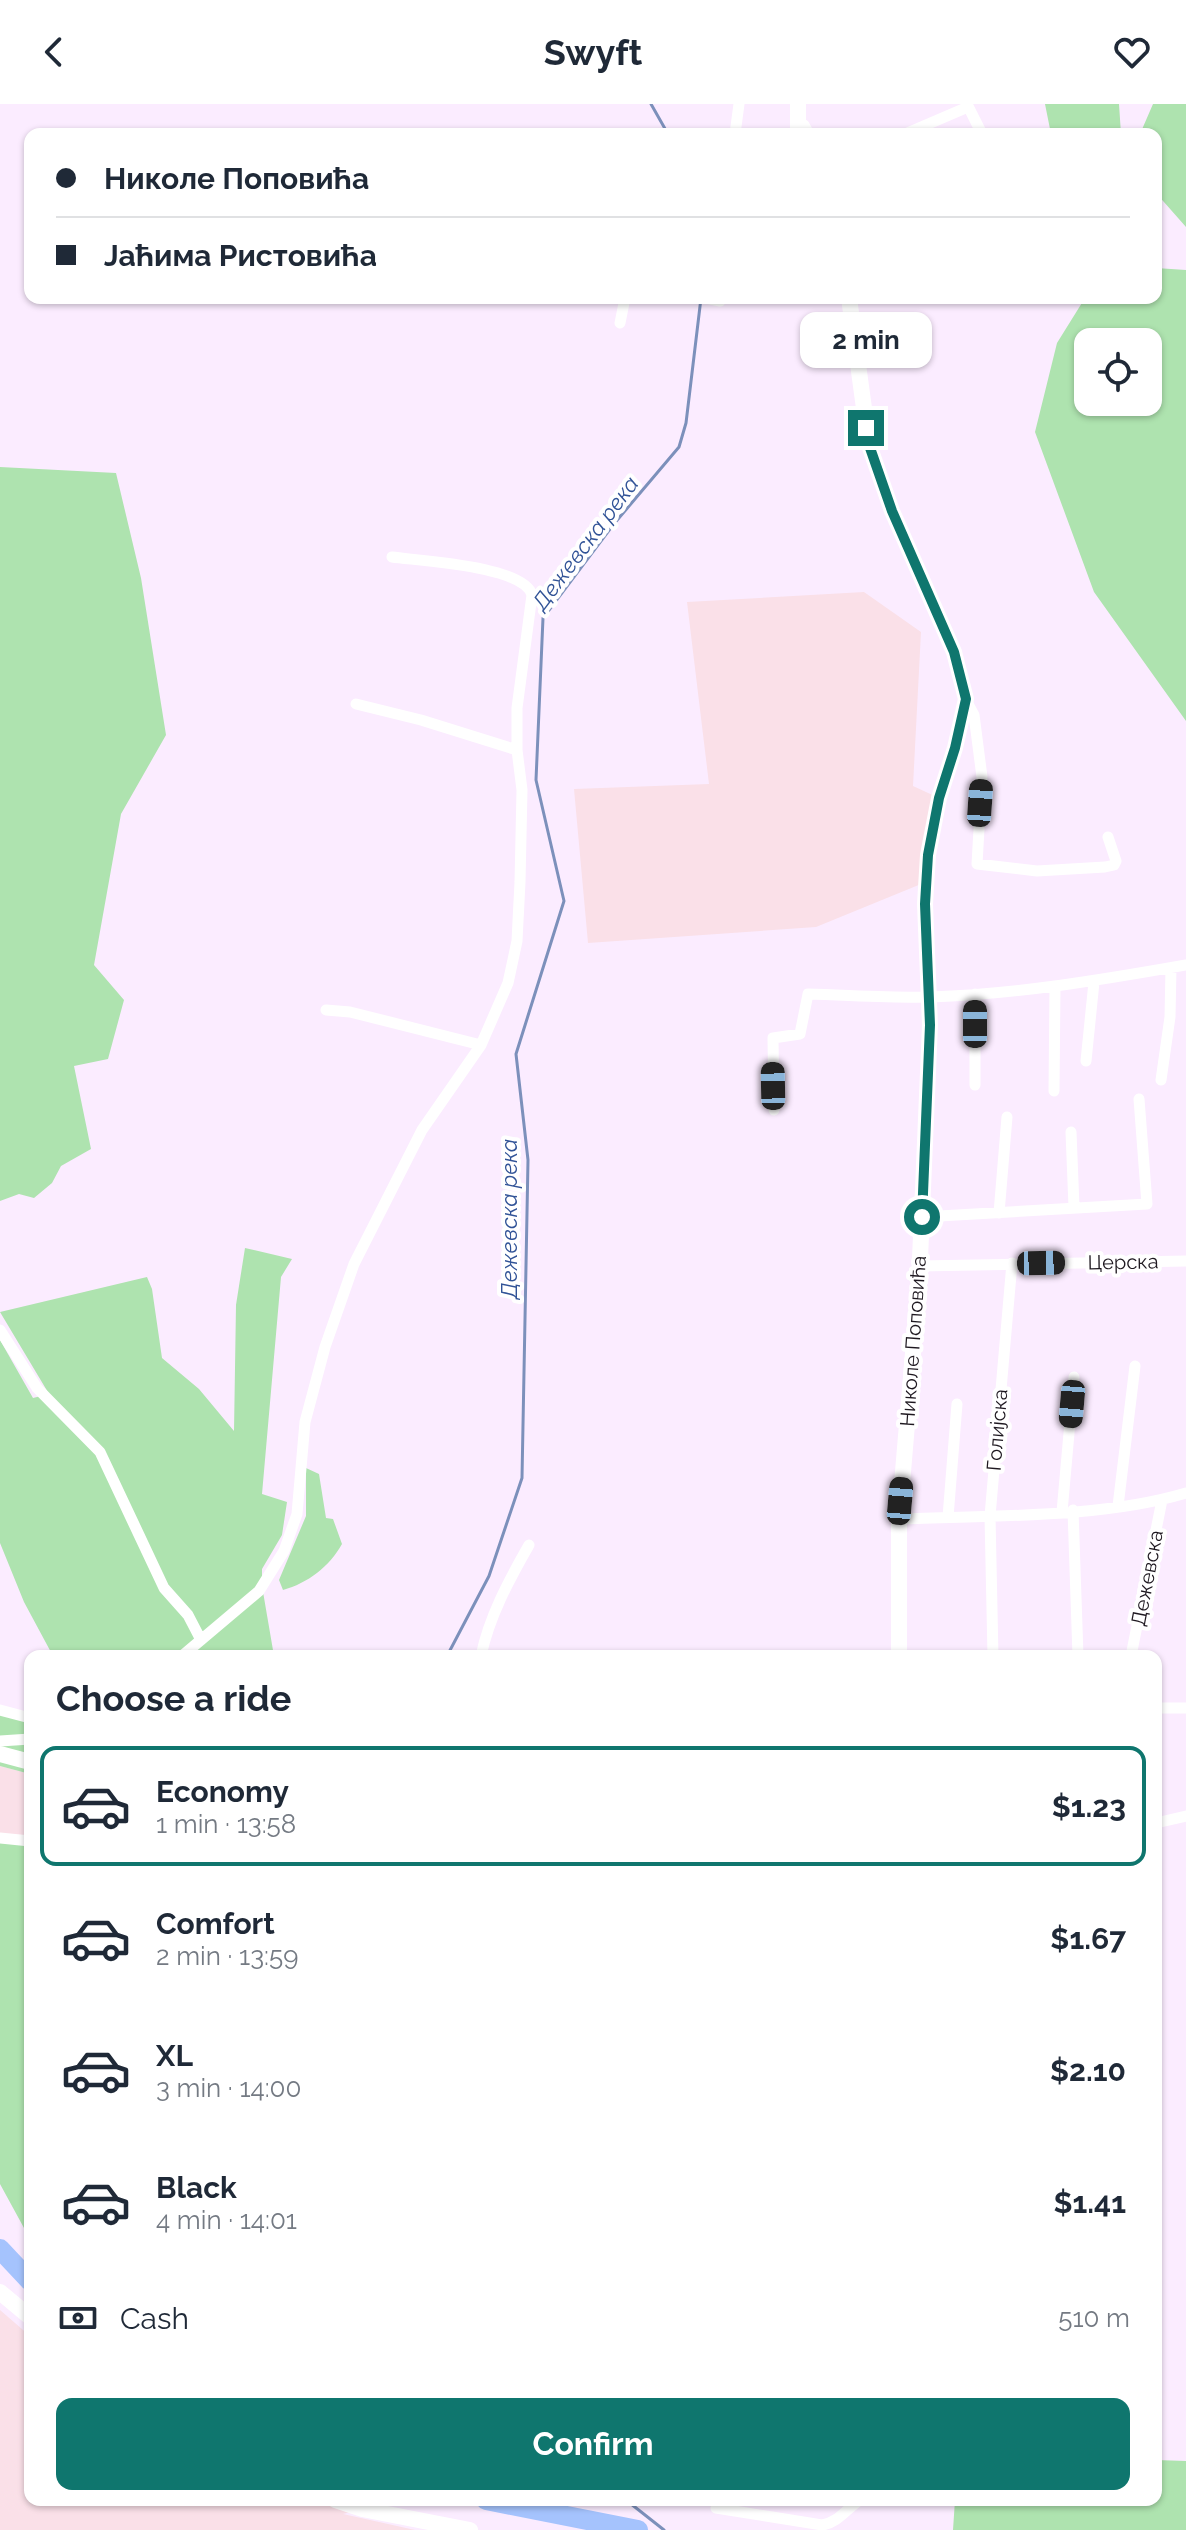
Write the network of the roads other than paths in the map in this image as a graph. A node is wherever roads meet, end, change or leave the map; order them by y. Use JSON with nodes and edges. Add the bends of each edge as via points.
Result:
{"nodes":[{"id":1,"x":739,"y":104,"type":"edge"},
{"id":2,"x":798,"y":104,"type":"edge"},
{"id":3,"x":968,"y":105,"type":"edge"},
{"id":4,"x":736,"y":128,"type":"edge"},
{"id":5,"x":802,"y":128,"type":"edge"},
{"id":6,"x":918,"y":128,"type":"edge"},
{"id":7,"x":979,"y":128,"type":"edge"},
{"id":8,"x":624,"y":304,"type":"edge"},
{"id":9,"x":850,"y":304,"type":"edge"},
{"id":10,"x":620,"y":323,"type":"dead end"},
{"id":11,"x":392,"y":557,"type":"dead end"},
{"id":12,"x":966,"y":699,"type":"junction"},
{"id":13,"x":356,"y":704,"type":"dead end"},
{"id":14,"x":517,"y":750,"type":"junction"},
{"id":15,"x":1108,"y":837,"type":"dead end"},
{"id":16,"x":1186,"y":965,"type":"edge"},
{"id":17,"x":1171,"y":968,"type":"junction"},
{"id":18,"x":1094,"y":982,"type":"junction"},
{"id":19,"x":1055,"y":987,"type":"junction"},
{"id":20,"x":975,"y":994,"type":"junction"},
{"id":21,"x":928,"y":997,"type":"junction"},
{"id":22,"x":326,"y":1010,"type":"dead end"},
{"id":23,"x":481,"y":1045,"type":"junction"},
{"id":24,"x":1086,"y":1061,"type":"dead end"},
{"id":25,"x":1161,"y":1080,"type":"dead end"},
{"id":26,"x":975,"y":1085,"type":"dead end"},
{"id":27,"x":1054,"y":1091,"type":"dead end"},
{"id":28,"x":1139,"y":1099,"type":"dead end"},
{"id":29,"x":774,"y":1110,"type":"dead end"},
{"id":30,"x":1007,"y":1117,"type":"dead end"},
{"id":31,"x":1071,"y":1132,"type":"dead end"},
{"id":32,"x":1074,"y":1207,"type":"junction"},
{"id":33,"x":999,"y":1213,"type":"junction"},
{"id":34,"x":922,"y":1217,"type":"junction"},
{"id":35,"x":1186,"y":1261,"type":"edge"},
{"id":36,"x":1012,"y":1263,"type":"junction"},
{"id":37,"x":919,"y":1266,"type":"junction"},
{"id":38,"x":0,"y":1330,"type":"edge"},
{"id":39,"x":1135,"y":1366,"type":"dead end"},
{"id":40,"x":1074,"y":1377,"type":"dead end"},
{"id":41,"x":957,"y":1404,"type":"dead end"},
{"id":42,"x":1186,"y":1493,"type":"edge"},
{"id":43,"x":1162,"y":1500,"type":"junction"},
{"id":44,"x":1118,"y":1506,"type":"junction"},
{"id":45,"x":1068,"y":1511,"type":"junction"},
{"id":46,"x":990,"y":1516,"type":"junction"},
{"id":47,"x":948,"y":1517,"type":"junction"},
{"id":48,"x":899,"y":1519,"type":"junction"},
{"id":49,"x":529,"y":1545,"type":"dead end"},
{"id":50,"x":201,"y":1640,"type":"junction"},
{"id":51,"x":189,"y":1650,"type":"edge"},
{"id":52,"x":482,"y":1650,"type":"edge"},
{"id":53,"x":899,"y":1650,"type":"edge"},
{"id":54,"x":993,"y":1650,"type":"edge"},
{"id":55,"x":1078,"y":1650,"type":"edge"},
{"id":56,"x":1132,"y":1650,"type":"edge"},
{"id":57,"x":1162,"y":1708,"type":"edge"},
{"id":58,"x":1186,"y":1708,"type":"edge"},
{"id":59,"x":0,"y":1710,"type":"edge"},
{"id":60,"x":24,"y":1716,"type":"edge"},
{"id":61,"x":24,"y":1739,"type":"edge"},
{"id":62,"x":0,"y":1741,"type":"edge"},
{"id":63,"x":0,"y":1754,"type":"edge"},
{"id":64,"x":24,"y":1760,"type":"edge"},
{"id":65,"x":1186,"y":1816,"type":"edge"},
{"id":66,"x":1162,"y":1822,"type":"edge"},
{"id":67,"x":0,"y":1838,"type":"edge"},
{"id":68,"x":24,"y":1840,"type":"edge"},
{"id":69,"x":0,"y":2292,"type":"edge"},
{"id":70,"x":24,"y":2312,"type":"edge"},
{"id":71,"x":353,"y":2506,"type":"edge"},
{"id":72,"x":850,"y":2506,"type":"edge"},
{"id":73,"x":716,"y":2508,"type":"dead end"},
{"id":74,"x":470,"y":2530,"type":"edge"}],
"edges":[{"from":1,"to":4,"type":"street"},
{"from":2,"to":5,"type":"main road"},
{"from":3,"to":6,"type":"street"},
{"from":3,"to":7,"type":"street"},
{"from":8,"to":10,"type":"street"},
{"from":9,"to":12,"type":"main road","via":[[869,445],[954,652]]},
{"from":11,"to":14,"type":"street","via":[[491,570],[530,589]]},
{"from":12,"to":15,"type":"street","via":[[974,715],[982,777],[977,864],[1037,871],[1105,867],[1116,861]]},
{"from":12,"to":21,"type":"main road","name":"Николе Поповића","via":[[928,855]]},
{"from":13,"to":14,"type":"street"},
{"from":14,"to":23,"type":"street","via":[[522,790],[517,941],[508,983]]},
{"from":16,"to":17,"type":"street"},
{"from":17,"to":18,"type":"street"},
{"from":17,"to":25,"type":"street"},
{"from":18,"to":19,"type":"street"},
{"from":18,"to":24,"type":"street"},
{"from":19,"to":20,"type":"street"},
{"from":19,"to":27,"type":"street"},
{"from":20,"to":21,"type":"street"},
{"from":20,"to":26,"type":"street"},
{"from":21,"to":29,"type":"street","via":[[808,994],[800,1034],[773,1038]]},
{"from":21,"to":34,"type":"main road","name":"Николе Поповића"},
{"from":22,"to":23,"type":"street"},
{"from":23,"to":50,"type":"street","via":[[422,1130],[354,1264],[305,1422],[297,1514],[284,1551],[259,1591]]},
{"from":28,"to":32,"type":"street","via":[[1147,1204]]},
{"from":30,"to":33,"type":"street"},
{"from":31,"to":32,"type":"street"},
{"from":32,"to":33,"type":"street"},
{"from":33,"to":34,"type":"street"},
{"from":34,"to":37,"type":"main road","name":"Николе Поповића"},
{"from":35,"to":36,"type":"street","name":"Церска"},
{"from":36,"to":37,"type":"street","name":"Церска"},
{"from":36,"to":46,"type":"street","name":"Голијска"},
{"from":37,"to":48,"type":"main road","name":"Николе Поповића"},
{"from":38,"to":50,"type":"street","via":[[37,1388],[100,1452],[164,1588]]},
{"from":39,"to":44,"type":"street"},
{"from":40,"to":45,"type":"street"},
{"from":41,"to":47,"type":"street","name":"Голијска"},
{"from":42,"to":43,"type":"street"},
{"from":43,"to":44,"type":"street"},
{"from":43,"to":56,"type":"street","name":"Дежевска"},
{"from":44,"to":45,"type":"street"},
{"from":45,"to":46,"type":"street"},
{"from":45,"to":55,"type":"street"},
{"from":46,"to":47,"type":"street"},
{"from":46,"to":54,"type":"street"},
{"from":47,"to":48,"type":"street"},
{"from":48,"to":53,"type":"main road","name":"Николе Поповића"},
{"from":49,"to":52,"type":"street","via":[[486,1631]]},
{"from":50,"to":51,"type":"street"},
{"from":57,"to":58,"type":"street"},
{"from":59,"to":60,"type":"street"},
{"from":61,"to":62,"type":"street"},
{"from":63,"to":64,"type":"main road"},
{"from":65,"to":66,"type":"street"},
{"from":67,"to":68,"type":"street"},
{"from":69,"to":70,"type":"main road"},
{"from":71,"to":74,"type":"main road"},
{"from":72,"to":73,"type":"street","via":[[837,2520],[822,2525]]}]}
